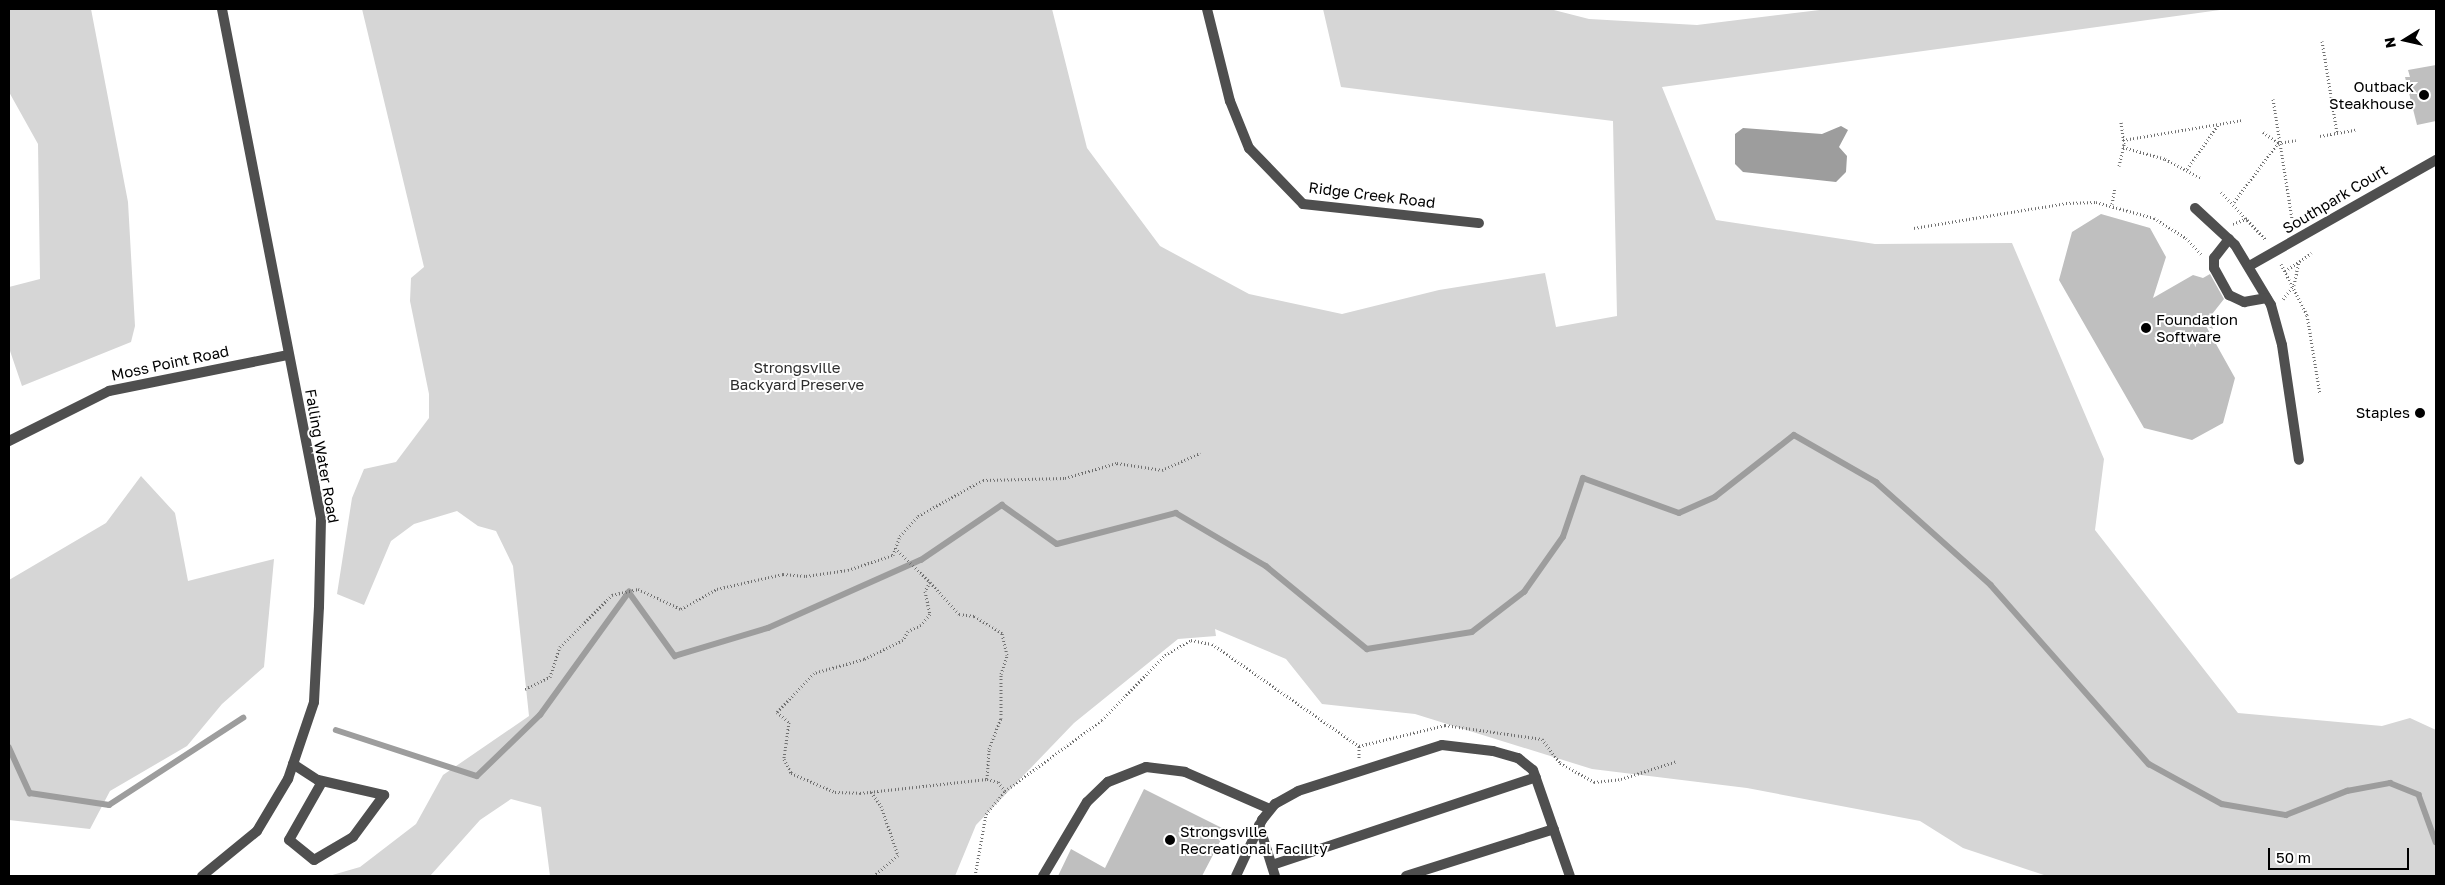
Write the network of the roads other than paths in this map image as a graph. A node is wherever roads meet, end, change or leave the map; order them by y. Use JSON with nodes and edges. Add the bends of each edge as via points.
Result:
{"nodes":[{"id":1,"x":222,"y":9,"type":"edge"},
{"id":2,"x":1207,"y":9,"type":"edge"},
{"id":3,"x":2436,"y":160,"type":"edge"},
{"id":4,"x":2195,"y":208,"type":"dead end"},
{"id":5,"x":1479,"y":223,"type":"dead end"},
{"id":6,"x":2229,"y":239,"type":"junction"},
{"id":7,"x":2251,"y":265,"type":"junction"},
{"id":8,"x":2267,"y":298,"type":"junction"},
{"id":9,"x":288,"y":354,"type":"junction"},
{"id":10,"x":9,"y":441,"type":"edge"},
{"id":11,"x":2299,"y":460,"type":"dead end"},
{"id":12,"x":293,"y":764,"type":"junction"},
{"id":13,"x":1536,"y":777,"type":"junction"},
{"id":14,"x":322,"y":782,"type":"junction"},
{"id":15,"x":1270,"y":809,"type":"junction"},
{"id":16,"x":1259,"y":826,"type":"junction"},
{"id":17,"x":1554,"y":829,"type":"junction"},
{"id":18,"x":1272,"y":865,"type":"junction"},
{"id":19,"x":202,"y":876,"type":"edge"},
{"id":20,"x":1043,"y":876,"type":"edge"},
{"id":21,"x":1236,"y":876,"type":"edge"},
{"id":22,"x":1275,"y":876,"type":"edge"},
{"id":23,"x":1406,"y":876,"type":"edge"},
{"id":24,"x":1570,"y":876,"type":"edge"}],
"edges":[{"from":1,"to":9,"type":"street","name":"Falling Water Road"},
{"from":2,"to":5,"type":"street","name":"Ridge Creek Road","via":[[1230,101],[1249,148],[1303,204]]},
{"from":3,"to":7,"type":"street","name":"Southpark Court"},
{"from":4,"to":6,"type":"street"},
{"from":6,"to":7,"type":"street"},
{"from":6,"to":8,"type":"street","via":[[2214,258],[2214,268],[2229,296],[2244,302]]},
{"from":7,"to":8,"type":"street"},
{"from":8,"to":11,"type":"street","via":[[2282,345]]},
{"from":9,"to":10,"type":"street","name":"Moss Point Road","via":[[109,391]]},
{"from":9,"to":12,"type":"street","name":"Falling Water Road","via":[[321,518],[314,702]]},
{"from":12,"to":14,"type":"street"},
{"from":12,"to":19,"type":"street","name":"Falling Water Road","via":[[257,831]]},
{"from":13,"to":15,"type":"street","via":[[1518,758],[1442,745],[1298,791]]},
{"from":13,"to":17,"type":"street"},
{"from":13,"to":18,"type":"street"},
{"from":14,"to":14,"type":"street","via":[[384,795],[353,837],[314,860],[289,840]]},
{"from":15,"to":16,"type":"street"},
{"from":15,"to":20,"type":"street","via":[[1185,772],[1146,766],[1108,782],[1087,802]]},
{"from":16,"to":18,"type":"street"},
{"from":16,"to":21,"type":"street"},
{"from":17,"to":23,"type":"street"},
{"from":17,"to":24,"type":"street"},
{"from":18,"to":22,"type":"street"}]}
